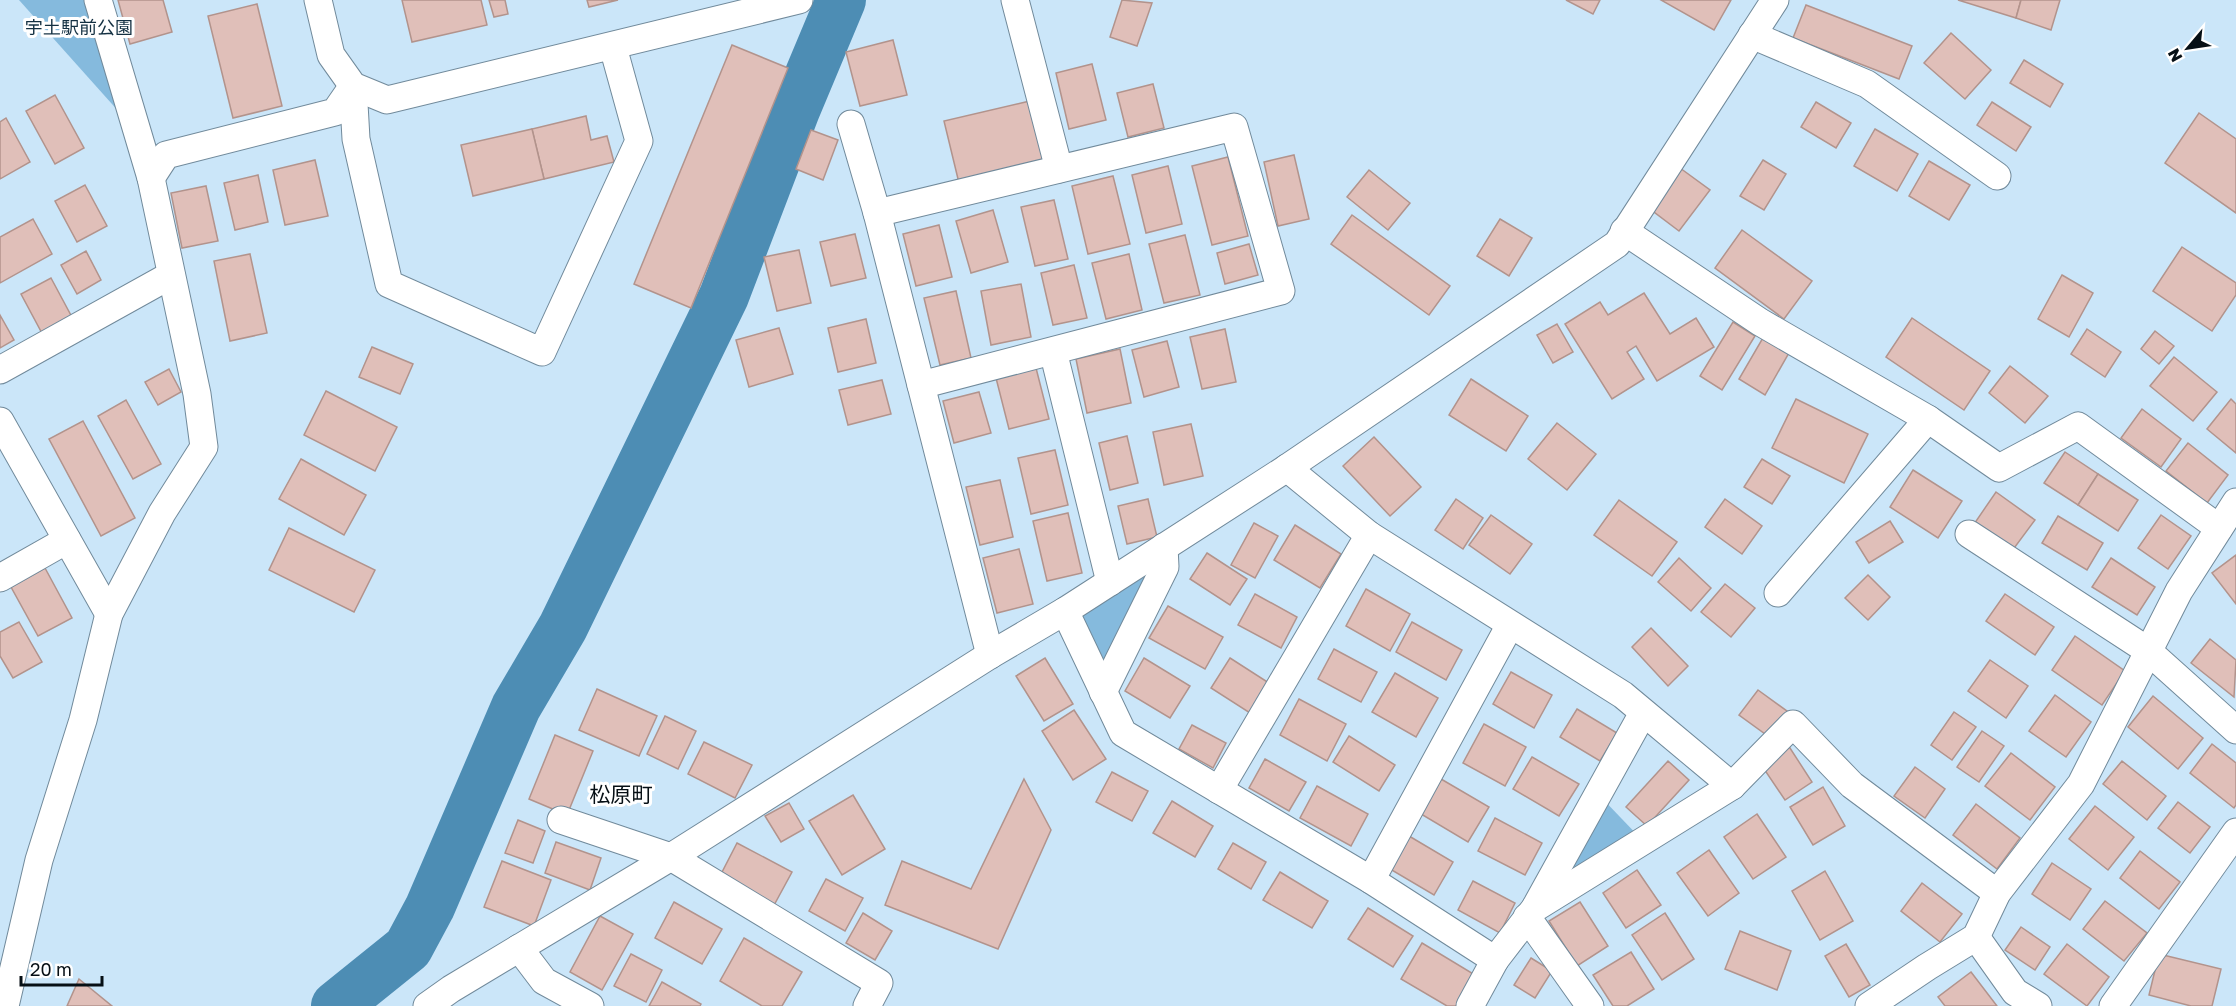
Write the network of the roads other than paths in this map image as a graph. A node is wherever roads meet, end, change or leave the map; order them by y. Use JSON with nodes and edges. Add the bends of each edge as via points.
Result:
{"nodes":[{"id":1,"x":98,"y":0,"type":"edge"},
{"id":2,"x":318,"y":0,"type":"edge"},
{"id":3,"x":799,"y":0,"type":"edge"},
{"id":4,"x":1015,"y":0,"type":"edge"},
{"id":5,"x":1775,"y":0,"type":"edge"},
{"id":6,"x":1752,"y":35,"type":"junction"},
{"id":7,"x":613,"y":47,"type":"junction"},
{"id":8,"x":353,"y":86,"type":"junction"},
{"id":9,"x":851,"y":124,"type":"dead end"},
{"id":10,"x":1059,"y":169,"type":"junction"},
{"id":11,"x":1997,"y":176,"type":"dead end"},
{"id":12,"x":151,"y":178,"type":"junction"},
{"id":13,"x":877,"y":213,"type":"junction"},
{"id":14,"x":1624,"y":231,"type":"junction"},
{"id":15,"x":171,"y":275,"type":"junction"},
{"id":16,"x":1053,"y":351,"type":"junction"},
{"id":17,"x":0,"y":370,"type":"edge"},
{"id":18,"x":921,"y":385,"type":"junction"},
{"id":19,"x":1928,"y":419,"type":"junction"},
{"id":20,"x":0,"y":421,"type":"edge"},
{"id":21,"x":1287,"y":468,"type":"junction"},
{"id":22,"x":2236,"y":502,"type":"edge"},
{"id":23,"x":2219,"y":528,"type":"junction"},
{"id":24,"x":1969,"y":534,"type":"dead end"},
{"id":25,"x":1369,"y":535,"type":"junction"},
{"id":26,"x":67,"y":540,"type":"junction"},
{"id":27,"x":1164,"y":547,"type":"junction"},
{"id":28,"x":0,"y":578,"type":"edge"},
{"id":29,"x":1110,"y":582,"type":"junction"},
{"id":30,"x":1778,"y":593,"type":"dead end"},
{"id":31,"x":1065,"y":611,"type":"junction"},
{"id":32,"x":109,"y":614,"type":"junction"},
{"id":33,"x":1510,"y":625,"type":"junction"},
{"id":34,"x":2147,"y":650,"type":"junction"},
{"id":35,"x":990,"y":655,"type":"junction"},
{"id":36,"x":1103,"y":693,"type":"junction"},
{"id":37,"x":1643,"y":713,"type":"junction"},
{"id":38,"x":2236,"y":730,"type":"edge"},
{"id":39,"x":1732,"y":786,"type":"junction"},
{"id":40,"x":1219,"y":790,"type":"junction"},
{"id":41,"x":561,"y":820,"type":"dead end"},
{"id":42,"x":2236,"y":832,"type":"edge"},
{"id":43,"x":671,"y":857,"type":"junction"},
{"id":44,"x":1371,"y":880,"type":"junction"},
{"id":45,"x":1997,"y":893,"type":"junction"},
{"id":46,"x":1531,"y":913,"type":"junction"},
{"id":47,"x":1976,"y":937,"type":"junction"},
{"id":48,"x":519,"y":948,"type":"junction"},
{"id":49,"x":1495,"y":960,"type":"junction"},
{"id":50,"x":5,"y":1006,"type":"edge"},
{"id":51,"x":427,"y":1006,"type":"edge"},
{"id":52,"x":590,"y":1006,"type":"edge"},
{"id":53,"x":867,"y":1006,"type":"edge"},
{"id":54,"x":1470,"y":1006,"type":"edge"},
{"id":55,"x":1590,"y":1006,"type":"edge"},
{"id":56,"x":1869,"y":1006,"type":"edge"},
{"id":57,"x":2038,"y":1006,"type":"edge"},
{"id":58,"x":2113,"y":1006,"type":"edge"}],
"edges":[{"from":1,"to":12,"type":"street"},
{"from":2,"to":8,"type":"street","via":[[331,55]]},
{"from":3,"to":7,"type":"street"},
{"from":4,"to":10,"type":"street"},
{"from":5,"to":6,"type":"street"},
{"from":6,"to":11,"type":"street","via":[[1867,84]]},
{"from":6,"to":14,"type":"street"},
{"from":7,"to":8,"type":"street","via":[[387,100]]},
{"from":7,"to":8,"type":"street","via":[[639,141],[542,352],[389,284],[356,139]]},
{"from":8,"to":12,"type":"street","via":[[335,112],[166,155]]},
{"from":9,"to":13,"type":"street"},
{"from":10,"to":13,"type":"street"},
{"from":10,"to":16,"type":"street","via":[[1234,127],[1281,291]]},
{"from":12,"to":15,"type":"street"},
{"from":13,"to":18,"type":"street"},
{"from":14,"to":19,"type":"street","via":[[1760,322]]},
{"from":14,"to":21,"type":"street","via":[[1617,244]]},
{"from":15,"to":17,"type":"street"},
{"from":15,"to":32,"type":"street","via":[[197,394],[204,447],[162,513]]},
{"from":16,"to":18,"type":"street"},
{"from":16,"to":29,"type":"street"},
{"from":18,"to":35,"type":"street"},
{"from":19,"to":23,"type":"street","via":[[1999,468],[2078,426]]},
{"from":19,"to":30,"type":"street"},
{"from":20,"to":26,"type":"street"},
{"from":21,"to":25,"type":"street"},
{"from":21,"to":27,"type":"street"},
{"from":22,"to":23,"type":"street"},
{"from":23,"to":34,"type":"street"},
{"from":24,"to":34,"type":"street"},
{"from":25,"to":33,"type":"street"},
{"from":25,"to":40,"type":"street"},
{"from":26,"to":28,"type":"street"},
{"from":26,"to":32,"type":"street"},
{"from":27,"to":29,"type":"street"},
{"from":27,"to":36,"type":"street","via":[[1165,567]]},
{"from":29,"to":31,"type":"street"},
{"from":31,"to":35,"type":"street"},
{"from":31,"to":36,"type":"street"},
{"from":32,"to":50,"type":"street","via":[[83,720],[39,860]]},
{"from":33,"to":37,"type":"street","via":[[1623,695]]},
{"from":33,"to":44,"type":"street"},
{"from":34,"to":38,"type":"street"},
{"from":34,"to":45,"type":"street","via":[[2081,784]]},
{"from":35,"to":43,"type":"street"},
{"from":36,"to":40,"type":"street","via":[[1123,733]]},
{"from":37,"to":39,"type":"street"},
{"from":37,"to":46,"type":"street"},
{"from":39,"to":45,"type":"street","via":[[1793,724],[1852,785]]},
{"from":39,"to":46,"type":"street"},
{"from":40,"to":44,"type":"street"},
{"from":41,"to":43,"type":"street"},
{"from":42,"to":58,"type":"street"},
{"from":43,"to":48,"type":"street"},
{"from":43,"to":53,"type":"street","via":[[879,983]]},
{"from":44,"to":49,"type":"street"},
{"from":45,"to":47,"type":"street"},
{"from":46,"to":49,"type":"street"},
{"from":46,"to":55,"type":"street"},
{"from":47,"to":56,"type":"street"},
{"from":47,"to":57,"type":"street","via":[[2015,992]]},
{"from":48,"to":51,"type":"street"},
{"from":48,"to":52,"type":"street","via":[[544,981]]},
{"from":49,"to":54,"type":"street"}]}
